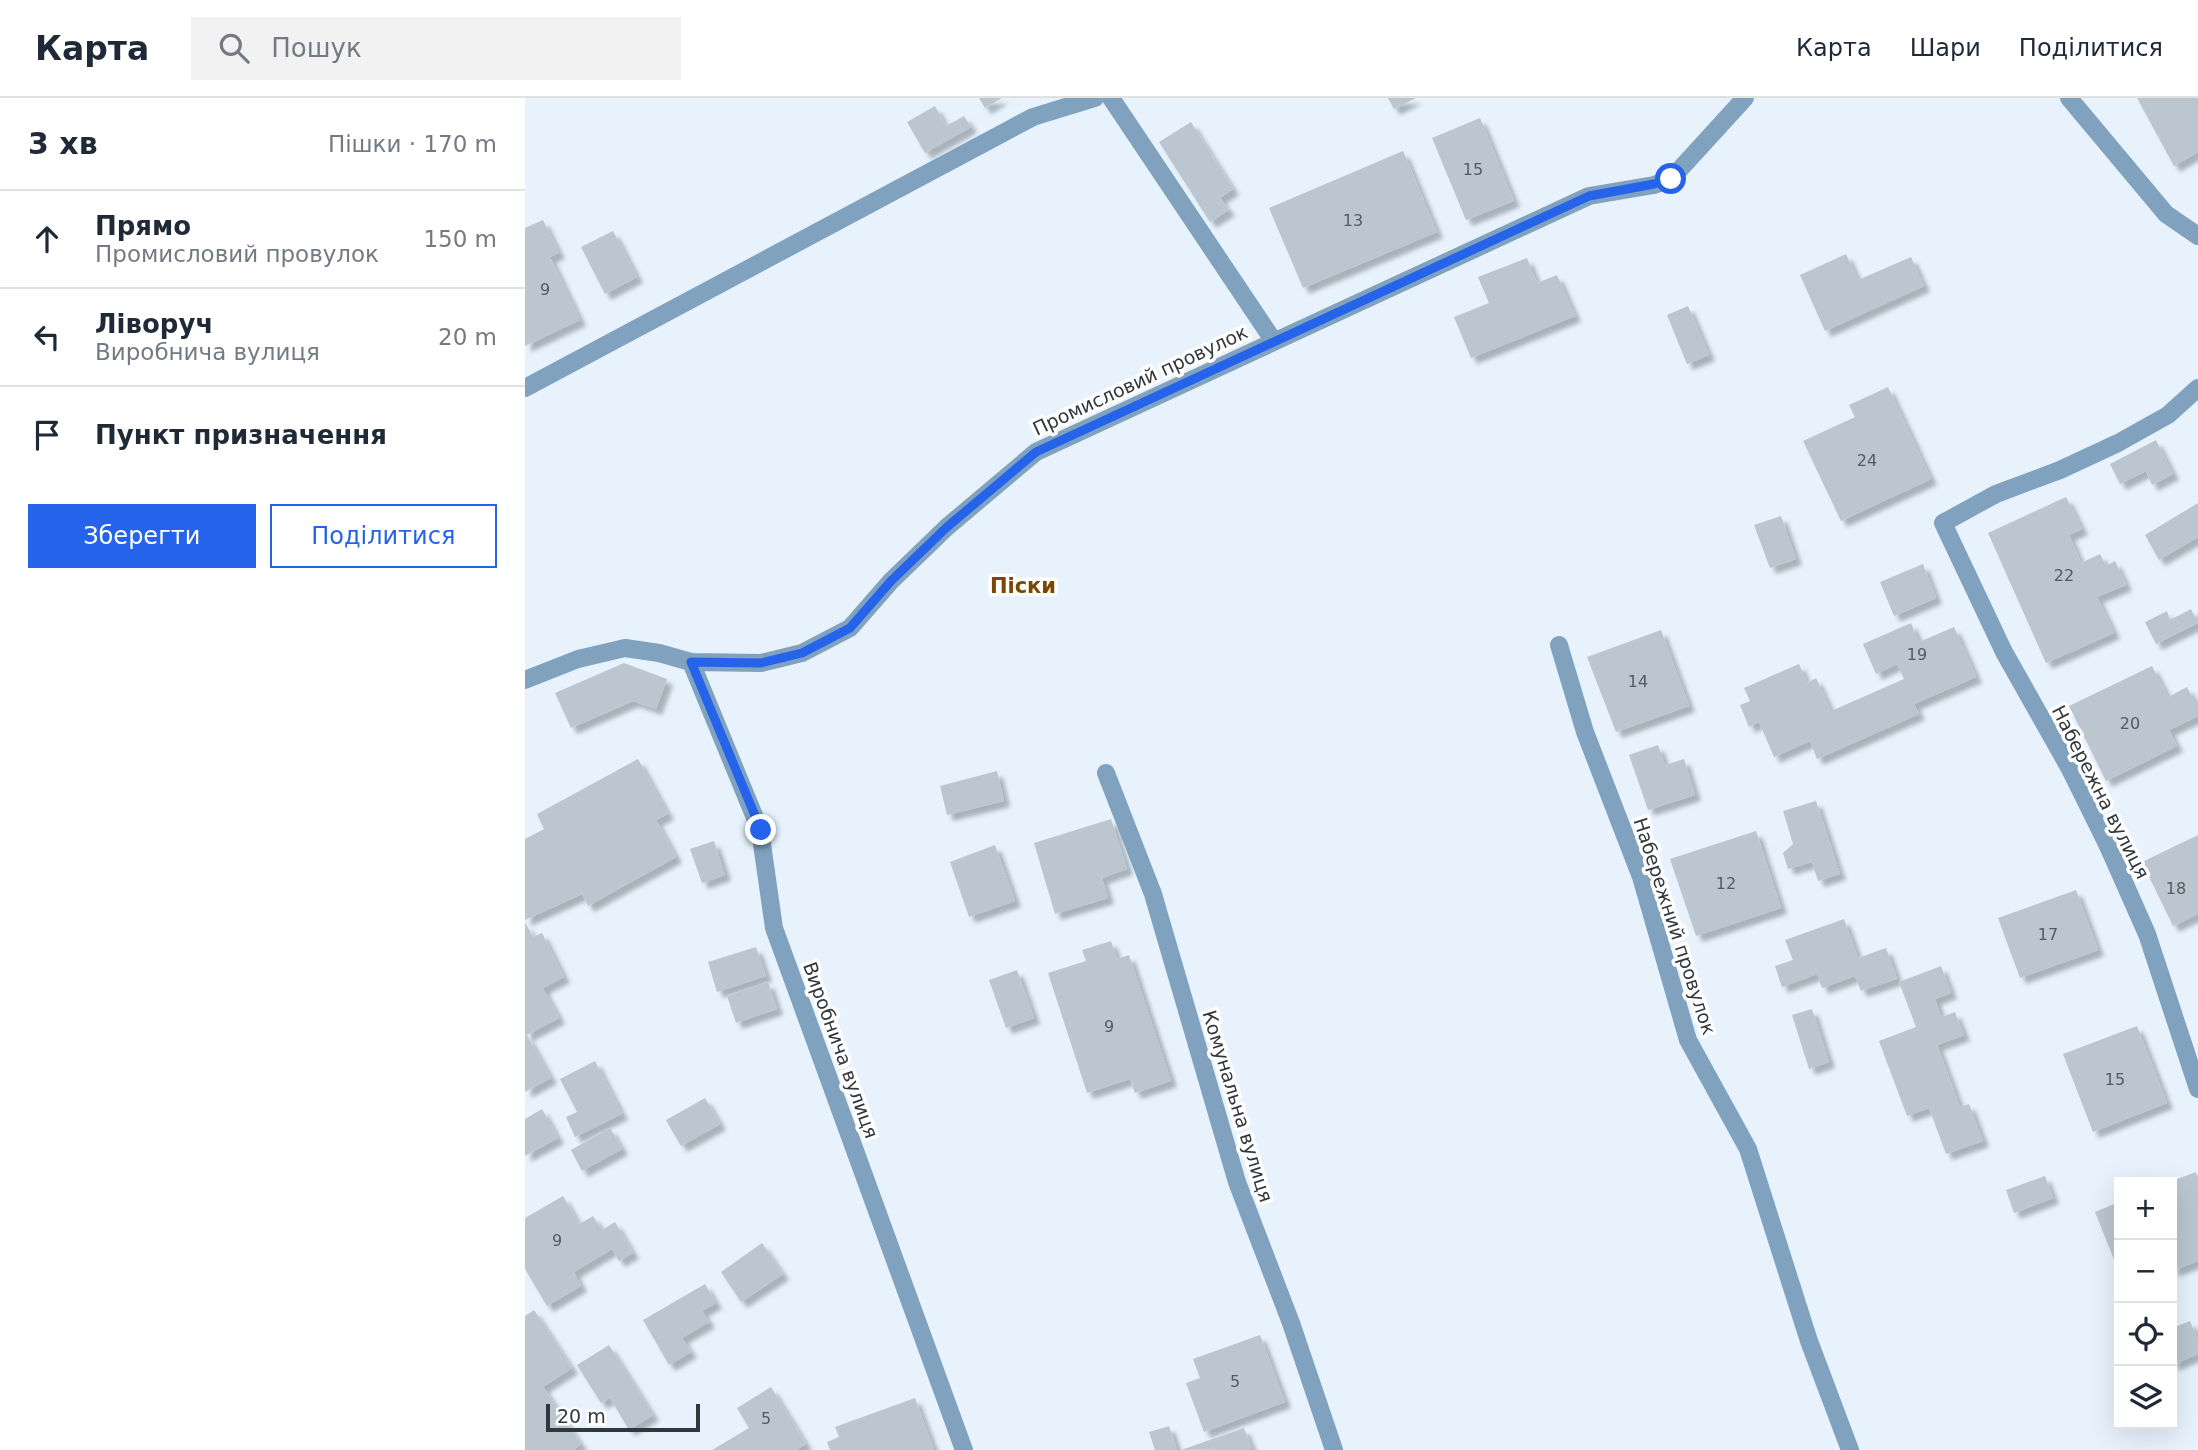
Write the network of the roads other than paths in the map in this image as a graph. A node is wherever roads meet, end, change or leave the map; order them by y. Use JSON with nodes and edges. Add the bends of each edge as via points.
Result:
{"nodes":[{"id":1,"x":1095,"y":98,"type":"edge"},
{"id":2,"x":1111,"y":98,"type":"edge"},
{"id":3,"x":1745,"y":98,"type":"edge"},
{"id":4,"x":2069,"y":98,"type":"edge"},
{"id":5,"x":2198,"y":236,"type":"edge"},
{"id":6,"x":1273,"y":341,"type":"junction"},
{"id":7,"x":525,"y":388,"type":"edge"},
{"id":8,"x":2198,"y":388,"type":"edge"},
{"id":9,"x":1559,"y":645,"type":"dead end"},
{"id":10,"x":691,"y":662,"type":"junction"},
{"id":11,"x":525,"y":680,"type":"edge"},
{"id":12,"x":1106,"y":773,"type":"dead end"},
{"id":13,"x":2198,"y":1089,"type":"edge"},
{"id":14,"x":964,"y":1450,"type":"edge"},
{"id":15,"x":1334,"y":1450,"type":"edge"},
{"id":16,"x":1850,"y":1450,"type":"edge"}],
"edges":[{"from":1,"to":7,"type":"street","via":[[1033,117]]},
{"from":2,"to":6,"type":"street"},
{"from":3,"to":6,"type":"street","name":"Промисловий провулок","via":[[1671,179],[1589,196]]},
{"from":4,"to":5,"type":"street","via":[[2166,214]]},
{"from":6,"to":10,"type":"street","name":"Промисловий провулок","via":[[1036,452],[947,527],[850,628],[802,653],[761,663]]},
{"from":8,"to":13,"type":"street","name":"Набережна вулиця","via":[[2168,415],[2118,443],[1996,494],[1943,523],[2004,652],[2108,846],[2147,934]]},
{"from":9,"to":16,"type":"street","name":"Набережний провулок","via":[[1585,732],[1641,877],[1688,1040],[1748,1149],[1809,1341]]},
{"from":10,"to":11,"type":"street","name":"Промисловий провулок","via":[[625,648],[578,659]]},
{"from":10,"to":14,"type":"street","name":"Виробнича вулиця","via":[[761,830],[774,928]]},
{"from":12,"to":15,"type":"street","name":"Комунальна вулиця","via":[[1153,894],[1237,1182]]}]}
